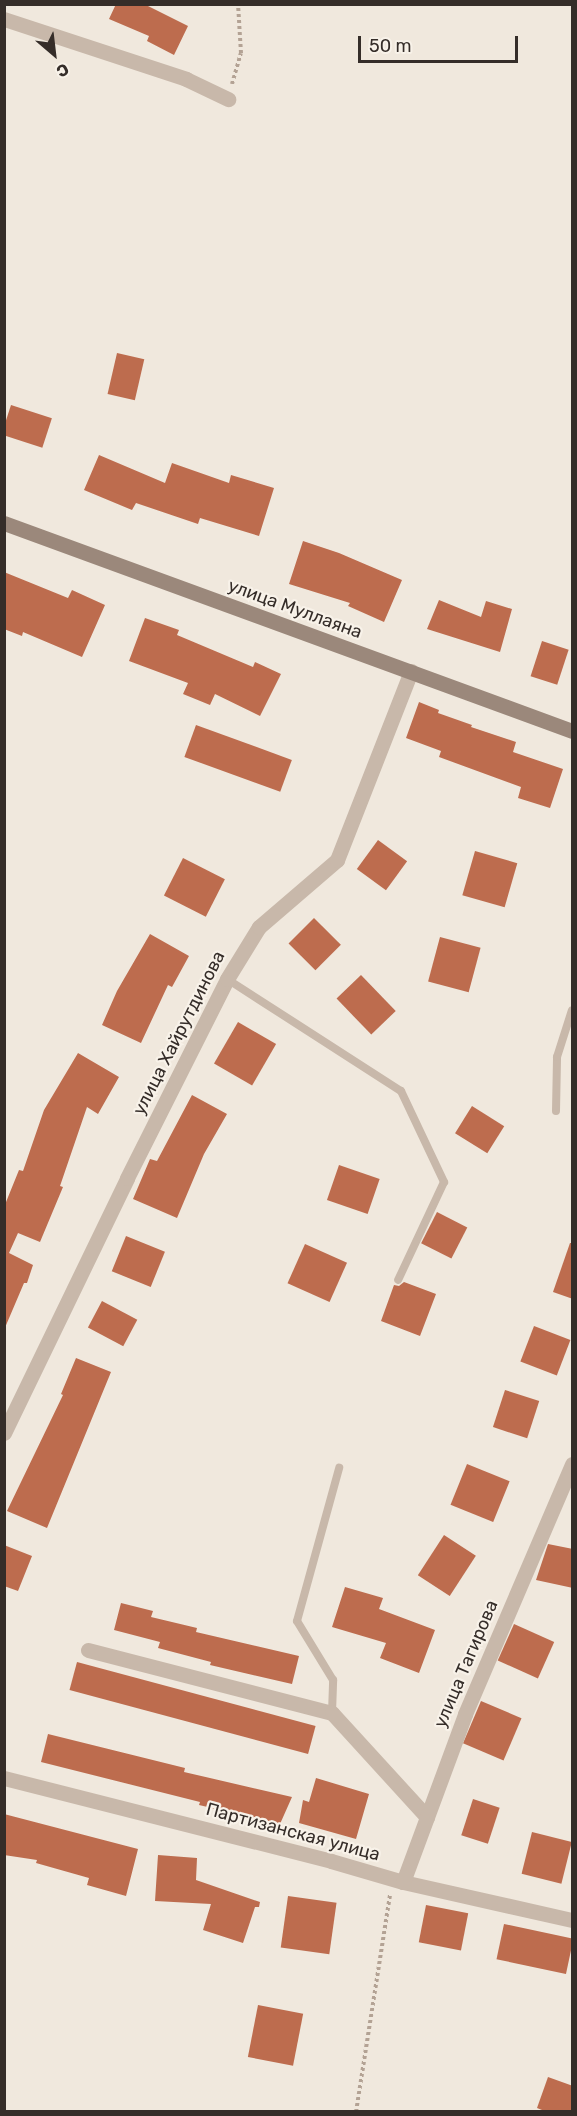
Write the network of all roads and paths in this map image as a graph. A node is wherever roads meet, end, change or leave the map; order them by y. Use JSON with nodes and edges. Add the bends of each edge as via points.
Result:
{"nodes":[{"id":1,"x":238,"y":4,"type":"edge"},
{"id":2,"x":4,"y":19,"type":"edge"},
{"id":3,"x":228,"y":99,"type":"joint"},
{"id":4,"x":4,"y":523,"type":"edge"},
{"id":5,"x":411,"y":671,"type":"junction"},
{"id":6,"x":573,"y":731,"type":"edge"},
{"id":7,"x":227,"y":979,"type":"junction"},
{"id":8,"x":573,"y":1010,"type":"edge"},
{"id":9,"x":556,"y":1111,"type":"dead end"},
{"id":10,"x":398,"y":1280,"type":"dead end"},
{"id":11,"x":4,"y":1433,"type":"edge"},
{"id":12,"x":573,"y":1464,"type":"edge"},
{"id":13,"x":339,"y":1467,"type":"dead end"},
{"id":14,"x":88,"y":1650,"type":"dead end"},
{"id":15,"x":332,"y":1713,"type":"junction"},
{"id":16,"x":4,"y":1778,"type":"edge"},
{"id":17,"x":427,"y":1817,"type":"junction"},
{"id":18,"x":398,"y":1881,"type":"junction"},
{"id":19,"x":573,"y":1920,"type":"edge"},
{"id":20,"x":356,"y":2112,"type":"edge"}],
"edges":[{"from":1,"to":3,"type":"path","via":[[240,53]]},
{"from":2,"to":3,"type":"street","via":[[186,79]]},
{"from":4,"to":5,"type":"main road","name":"улица Муллаяна"},
{"from":5,"to":6,"type":"main road","name":"улица Муллаяна"},
{"from":5,"to":7,"type":"street","name":"улица Хайрутдинова","via":[[336,860],[259,927]]},
{"from":7,"to":10,"type":"lane","via":[[401,1091],[444,1182]]},
{"from":7,"to":11,"type":"street","name":"улица Хайрутдинова"},
{"from":8,"to":9,"type":"lane","via":[[557,1057]]},
{"from":12,"to":17,"type":"street","name":"улица Тагирова","via":[[465,1714]]},
{"from":13,"to":15,"type":"lane","via":[[297,1621],[333,1680]]},
{"from":14,"to":15,"type":"street"},
{"from":15,"to":17,"type":"street"},
{"from":16,"to":18,"type":"street","name":"Партизанская улица"},
{"from":17,"to":18,"type":"street","name":"улица Тагирова"},
{"from":18,"to":19,"type":"street","name":"Партизанская улица"},
{"from":18,"to":20,"type":"path"}]}
